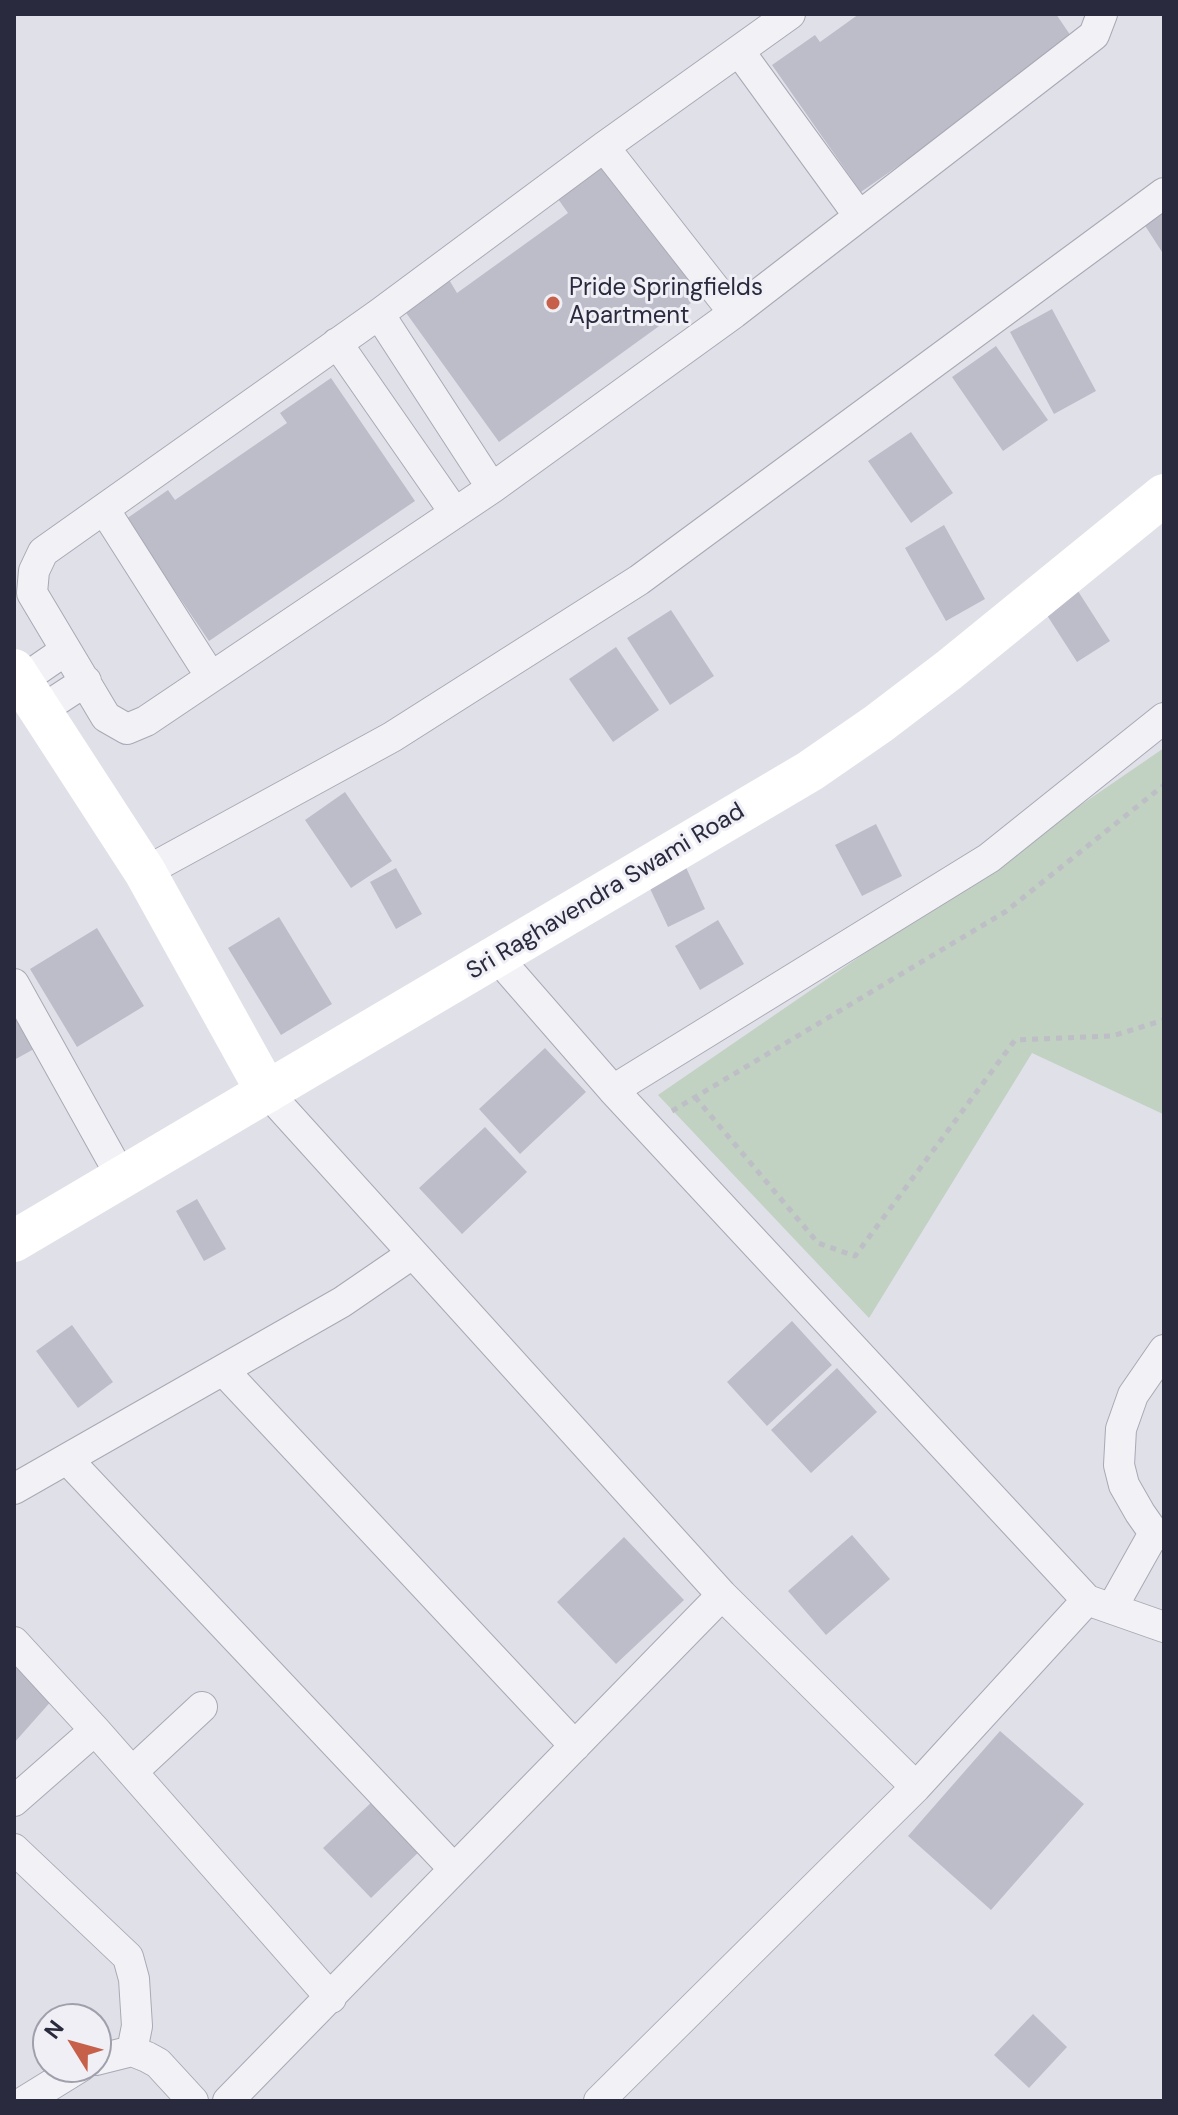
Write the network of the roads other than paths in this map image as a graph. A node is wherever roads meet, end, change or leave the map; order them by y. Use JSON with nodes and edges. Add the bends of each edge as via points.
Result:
{"nodes":[{"id":1,"x":790,"y":14,"type":"edge"},
{"id":2,"x":1092,"y":21,"type":"edge"},
{"id":3,"x":739,"y":51,"type":"junction"},
{"id":4,"x":604,"y":147,"type":"junction"},
{"id":5,"x":1164,"y":193,"type":"edge"},
{"id":6,"x":859,"y":216,"type":"junction"},
{"id":7,"x":734,"y":313,"type":"junction"},
{"id":8,"x":379,"y":314,"type":"junction"},
{"id":9,"x":337,"y":343,"type":"junction"},
{"id":10,"x":492,"y":488,"type":"junction"},
{"id":11,"x":1164,"y":495,"type":"edge"},
{"id":12,"x":104,"y":509,"type":"junction"},
{"id":13,"x":455,"y":513,"type":"junction"},
{"id":14,"x":66,"y":650,"type":"junction"},
{"id":15,"x":211,"y":677,"type":"junction"},
{"id":16,"x":86,"y":681,"type":"junction"},
{"id":17,"x":25,"y":687,"type":"edge"},
{"id":18,"x":1164,"y":718,"type":"edge"},
{"id":19,"x":145,"y":872,"type":"junction"},
{"id":20,"x":497,"y":957,"type":"junction"},
{"id":21,"x":14,"y":984,"type":"edge"},
{"id":22,"x":613,"y":1090,"type":"junction"},
{"id":23,"x":267,"y":1092,"type":"junction"},
{"id":24,"x":122,"y":1178,"type":"junction"},
{"id":25,"x":14,"y":1241,"type":"edge"},
{"id":26,"x":412,"y":1254,"type":"junction"},
{"id":27,"x":1164,"y":1350,"type":"edge"},
{"id":28,"x":223,"y":1370,"type":"junction"},
{"id":29,"x":67,"y":1459,"type":"junction"},
{"id":30,"x":14,"y":1489,"type":"edge"},
{"id":31,"x":1159,"y":1534,"type":"edge"},
{"id":32,"x":722,"y":1595,"type":"junction"},
{"id":33,"x":1100,"y":1604,"type":"junction"},
{"id":34,"x":1164,"y":1627,"type":"edge"},
{"id":35,"x":14,"y":1642,"type":"edge"},
{"id":36,"x":202,"y":1707,"type":"dead end"},
{"id":37,"x":95,"y":1730,"type":"junction"},
{"id":38,"x":575,"y":1746,"type":"junction"},
{"id":39,"x":132,"y":1772,"type":"junction"},
{"id":40,"x":916,"y":1787,"type":"junction"},
{"id":41,"x":14,"y":1801,"type":"edge"},
{"id":42,"x":14,"y":1849,"type":"edge"},
{"id":43,"x":454,"y":1869,"type":"junction"},
{"id":44,"x":331,"y":1998,"type":"junction"},
{"id":45,"x":132,"y":2051,"type":"junction"},
{"id":46,"x":112,"y":2056,"type":"edge"},
{"id":47,"x":43,"y":2083,"type":"edge"},
{"id":48,"x":24,"y":2091,"type":"edge"},
{"id":49,"x":193,"y":2101,"type":"edge"},
{"id":50,"x":228,"y":2101,"type":"edge"},
{"id":51,"x":599,"y":2101,"type":"edge"}],
"edges":[{"from":1,"to":3,"type":"street"},
{"from":2,"to":6,"type":"street"},
{"from":3,"to":4,"type":"street"},
{"from":3,"to":6,"type":"street"},
{"from":4,"to":7,"type":"street"},
{"from":4,"to":8,"type":"street"},
{"from":5,"to":19,"type":"street","via":[[639,580],[392,737]]},
{"from":6,"to":7,"type":"street"},
{"from":7,"to":10,"type":"street"},
{"from":8,"to":9,"type":"street"},
{"from":8,"to":10,"type":"street"},
{"from":9,"to":12,"type":"street"},
{"from":9,"to":13,"type":"street"},
{"from":10,"to":13,"type":"street"},
{"from":11,"to":20,"type":"street","name":"Sri Raghavendra Swami Road","via":[[858,738]]},
{"from":12,"to":14,"type":"street","via":[[43,552],[34,571],[32,593]]},
{"from":12,"to":15,"type":"street"},
{"from":13,"to":15,"type":"street"},
{"from":14,"to":16,"type":"street"},
{"from":14,"to":17,"type":"street"},
{"from":15,"to":16,"type":"street","via":[[127,729],[106,717]]},
{"from":16,"to":17,"type":"street"},
{"from":17,"to":19,"type":"street"},
{"from":18,"to":22,"type":"street","via":[[989,858]]},
{"from":19,"to":23,"type":"street"},
{"from":20,"to":22,"type":"street"},
{"from":20,"to":23,"type":"street","name":"Sri Raghavendra Swami Road"},
{"from":21,"to":24,"type":"street"},
{"from":22,"to":33,"type":"street"},
{"from":23,"to":24,"type":"street","name":"Sri Raghavendra Swami Road"},
{"from":23,"to":26,"type":"street"},
{"from":24,"to":25,"type":"street","name":"Sri Raghavendra Swami Road"},
{"from":26,"to":28,"type":"street","via":[[342,1302]]},
{"from":26,"to":32,"type":"street"},
{"from":27,"to":31,"type":"street","via":[[1133,1395],[1121,1429],[1119,1465],[1124,1485]]},
{"from":28,"to":29,"type":"street"},
{"from":28,"to":38,"type":"street"},
{"from":29,"to":30,"type":"street"},
{"from":29,"to":43,"type":"street"},
{"from":31,"to":33,"type":"street"},
{"from":32,"to":38,"type":"street"},
{"from":32,"to":40,"type":"street"},
{"from":33,"to":34,"type":"street"},
{"from":33,"to":40,"type":"street"},
{"from":35,"to":37,"type":"street"},
{"from":36,"to":39,"type":"street"},
{"from":37,"to":39,"type":"street"},
{"from":37,"to":41,"type":"street"},
{"from":38,"to":43,"type":"street"},
{"from":39,"to":44,"type":"street"},
{"from":40,"to":51,"type":"street"},
{"from":42,"to":45,"type":"street","via":[[128,1957],[137,2026]]},
{"from":43,"to":44,"type":"street"},
{"from":44,"to":50,"type":"street"},
{"from":45,"to":46,"type":"street"},
{"from":45,"to":49,"type":"street","via":[[158,2063]]},
{"from":47,"to":48,"type":"street"}]}
